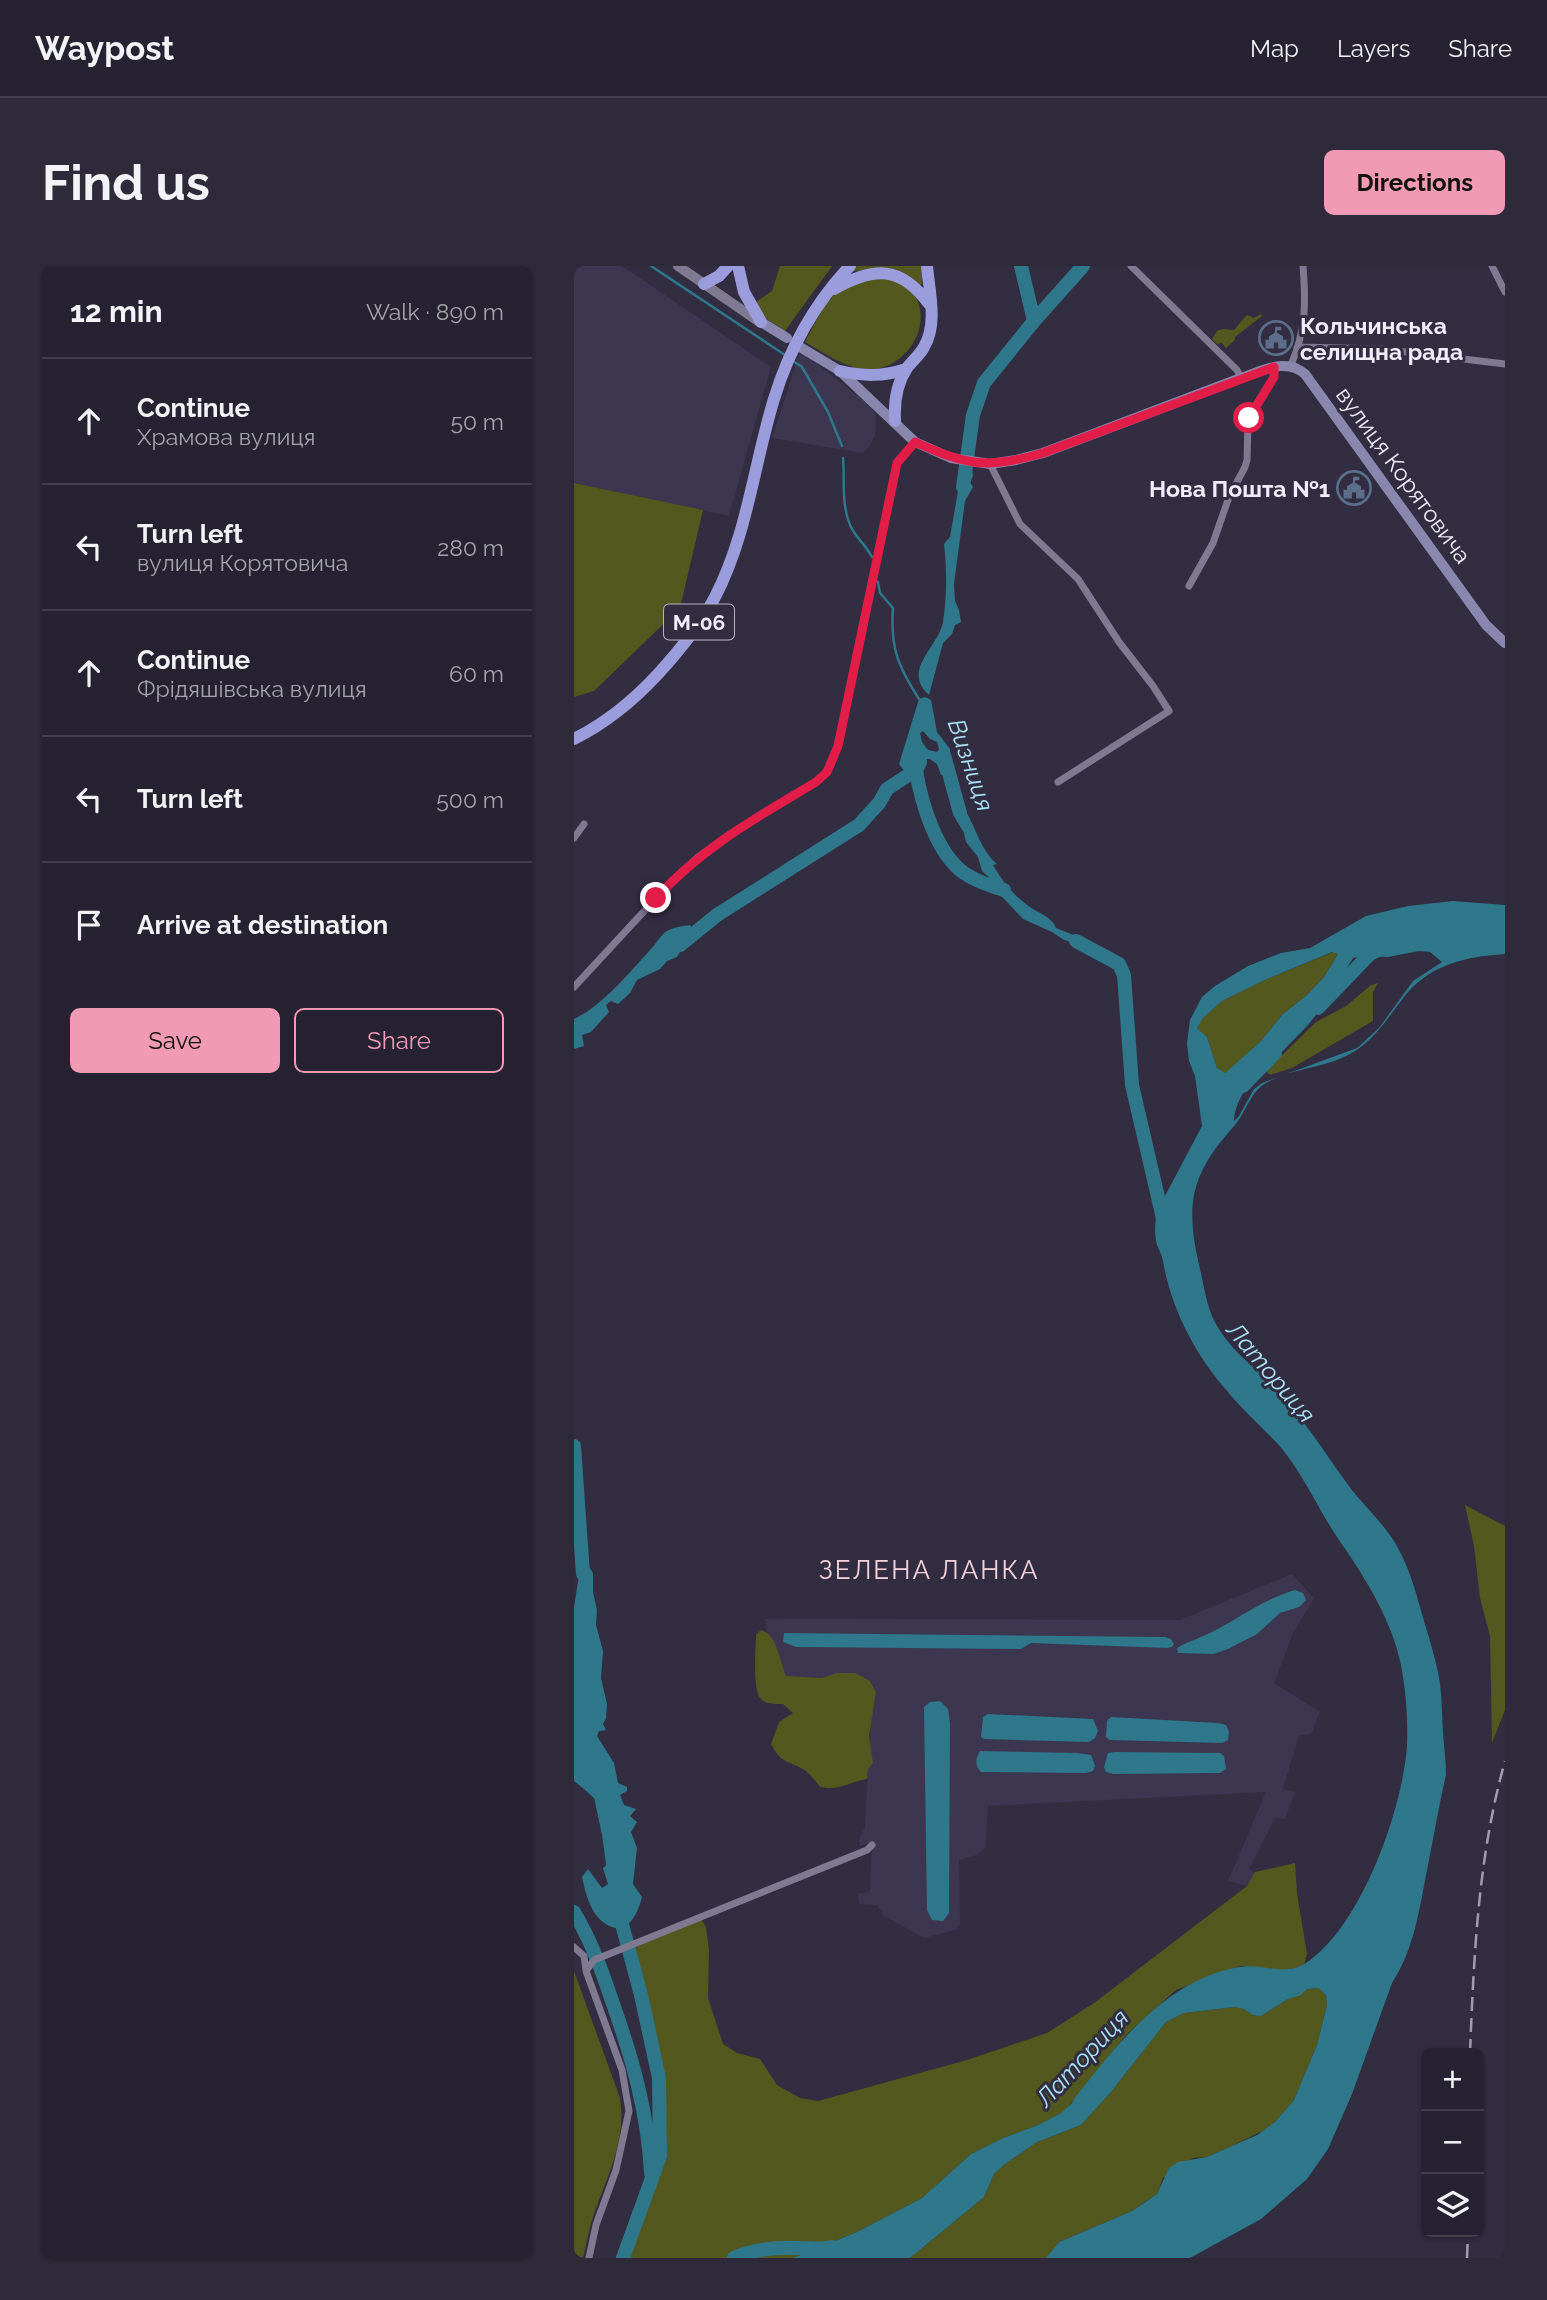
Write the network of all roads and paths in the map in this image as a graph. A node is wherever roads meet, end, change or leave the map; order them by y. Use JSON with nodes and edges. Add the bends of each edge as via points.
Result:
{"nodes":[{"id":1,"x":678,"y":266,"type":"edge"},
{"id":2,"x":728,"y":266,"type":"edge"},
{"id":3,"x":738,"y":266,"type":"edge"},
{"id":4,"x":850,"y":266,"type":"edge"},
{"id":5,"x":927,"y":266,"type":"edge"},
{"id":6,"x":1132,"y":266,"type":"edge"},
{"id":7,"x":1303,"y":266,"type":"edge"},
{"id":8,"x":1492,"y":266,"type":"edge"},
{"id":9,"x":842,"y":271,"type":"edge"},
{"id":10,"x":704,"y":284,"type":"junction"},
{"id":11,"x":828,"y":292,"type":"junction"},
{"id":12,"x":1505,"y":292,"type":"edge"},
{"id":13,"x":931,"y":308,"type":"junction"},
{"id":14,"x":761,"y":322,"type":"junction"},
{"id":15,"x":787,"y":338,"type":"dead end"},
{"id":16,"x":800,"y":347,"type":"dead end"},
{"id":17,"x":1299,"y":347,"type":"junction"},
{"id":18,"x":1505,"y":364,"type":"edge"},
{"id":19,"x":1291,"y":365,"type":"junction"},
{"id":20,"x":1274,"y":367,"type":"junction"},
{"id":21,"x":906,"y":369,"type":"junction"},
{"id":22,"x":840,"y":371,"type":"junction"},
{"id":23,"x":1241,"y":378,"type":"junction"},
{"id":24,"x":895,"y":421,"type":"junction"},
{"id":25,"x":915,"y":442,"type":"junction"},
{"id":26,"x":990,"y":464,"type":"junction"},
{"id":27,"x":1189,"y":586,"type":"dead end"},
{"id":28,"x":1505,"y":643,"type":"edge"},
{"id":29,"x":574,"y":739,"type":"edge"},
{"id":30,"x":1058,"y":782,"type":"dead end"},
{"id":31,"x":584,"y":824,"type":"dead end"},
{"id":32,"x":574,"y":838,"type":"edge"},
{"id":33,"x":574,"y":986,"type":"edge"},
{"id":34,"x":872,"y":1845,"type":"dead end"},
{"id":35,"x":574,"y":1947,"type":"edge"},
{"id":36,"x":586,"y":1971,"type":"junction"},
{"id":37,"x":589,"y":2258,"type":"edge"}],
"edges":[{"from":1,"to":10,"type":"street"},
{"from":2,"to":10,"type":"highway"},
{"from":3,"to":14,"type":"highway","via":[[744,292]]},
{"from":4,"to":9,"type":"highway","number":"М-06"},
{"from":5,"to":13,"type":"highway"},
{"from":6,"to":23,"type":"street"},
{"from":7,"to":17,"type":"street","via":[[1306,314]]},
{"from":8,"to":12,"type":"street"},
{"from":9,"to":11,"type":"highway","number":"М-06"},
{"from":10,"to":14,"type":"street"},
{"from":11,"to":13,"type":"highway","via":[[854,278],[886,272],[909,280]]},
{"from":11,"to":29,"type":"highway","number":"М-06","via":[[789,359],[774,398],[732,556],[715,596],[672,659],[631,700]]},
{"from":13,"to":21,"type":"highway","via":[[925,346]]},
{"from":14,"to":15,"type":"main road"},
{"from":16,"to":22,"type":"main road"},
{"from":17,"to":18,"type":"street","via":[[1381,349]]},
{"from":17,"to":19,"type":"street"},
{"from":19,"to":20,"type":"main road"},
{"from":19,"to":28,"type":"main road","name":"вулиця Корятовича","via":[[1305,374],[1486,625]]},
{"from":20,"to":23,"type":"main road"},
{"from":20,"to":27,"type":"street","via":[[1274,377],[1249,418],[1245,467]]},
{"from":21,"to":22,"type":"highway","via":[[864,376]]},
{"from":21,"to":24,"type":"highway"},
{"from":22,"to":24,"type":"main road"},
{"from":23,"to":26,"type":"main road","via":[[1043,453]]},
{"from":24,"to":25,"type":"main road"},
{"from":25,"to":26,"type":"main road","via":[[950,458]]},
{"from":25,"to":33,"type":"street","via":[[897,463],[838,746],[827,772],[698,857]]},
{"from":26,"to":30,"type":"street","via":[[1020,524],[1078,579],[1169,711]]},
{"from":31,"to":32,"type":"street"},
{"from":34,"to":36,"type":"street","via":[[594,1960]]},
{"from":35,"to":36,"type":"street","via":[[584,1956]]},
{"from":36,"to":37,"type":"street","via":[[622,2070],[629,2111]]}]}
